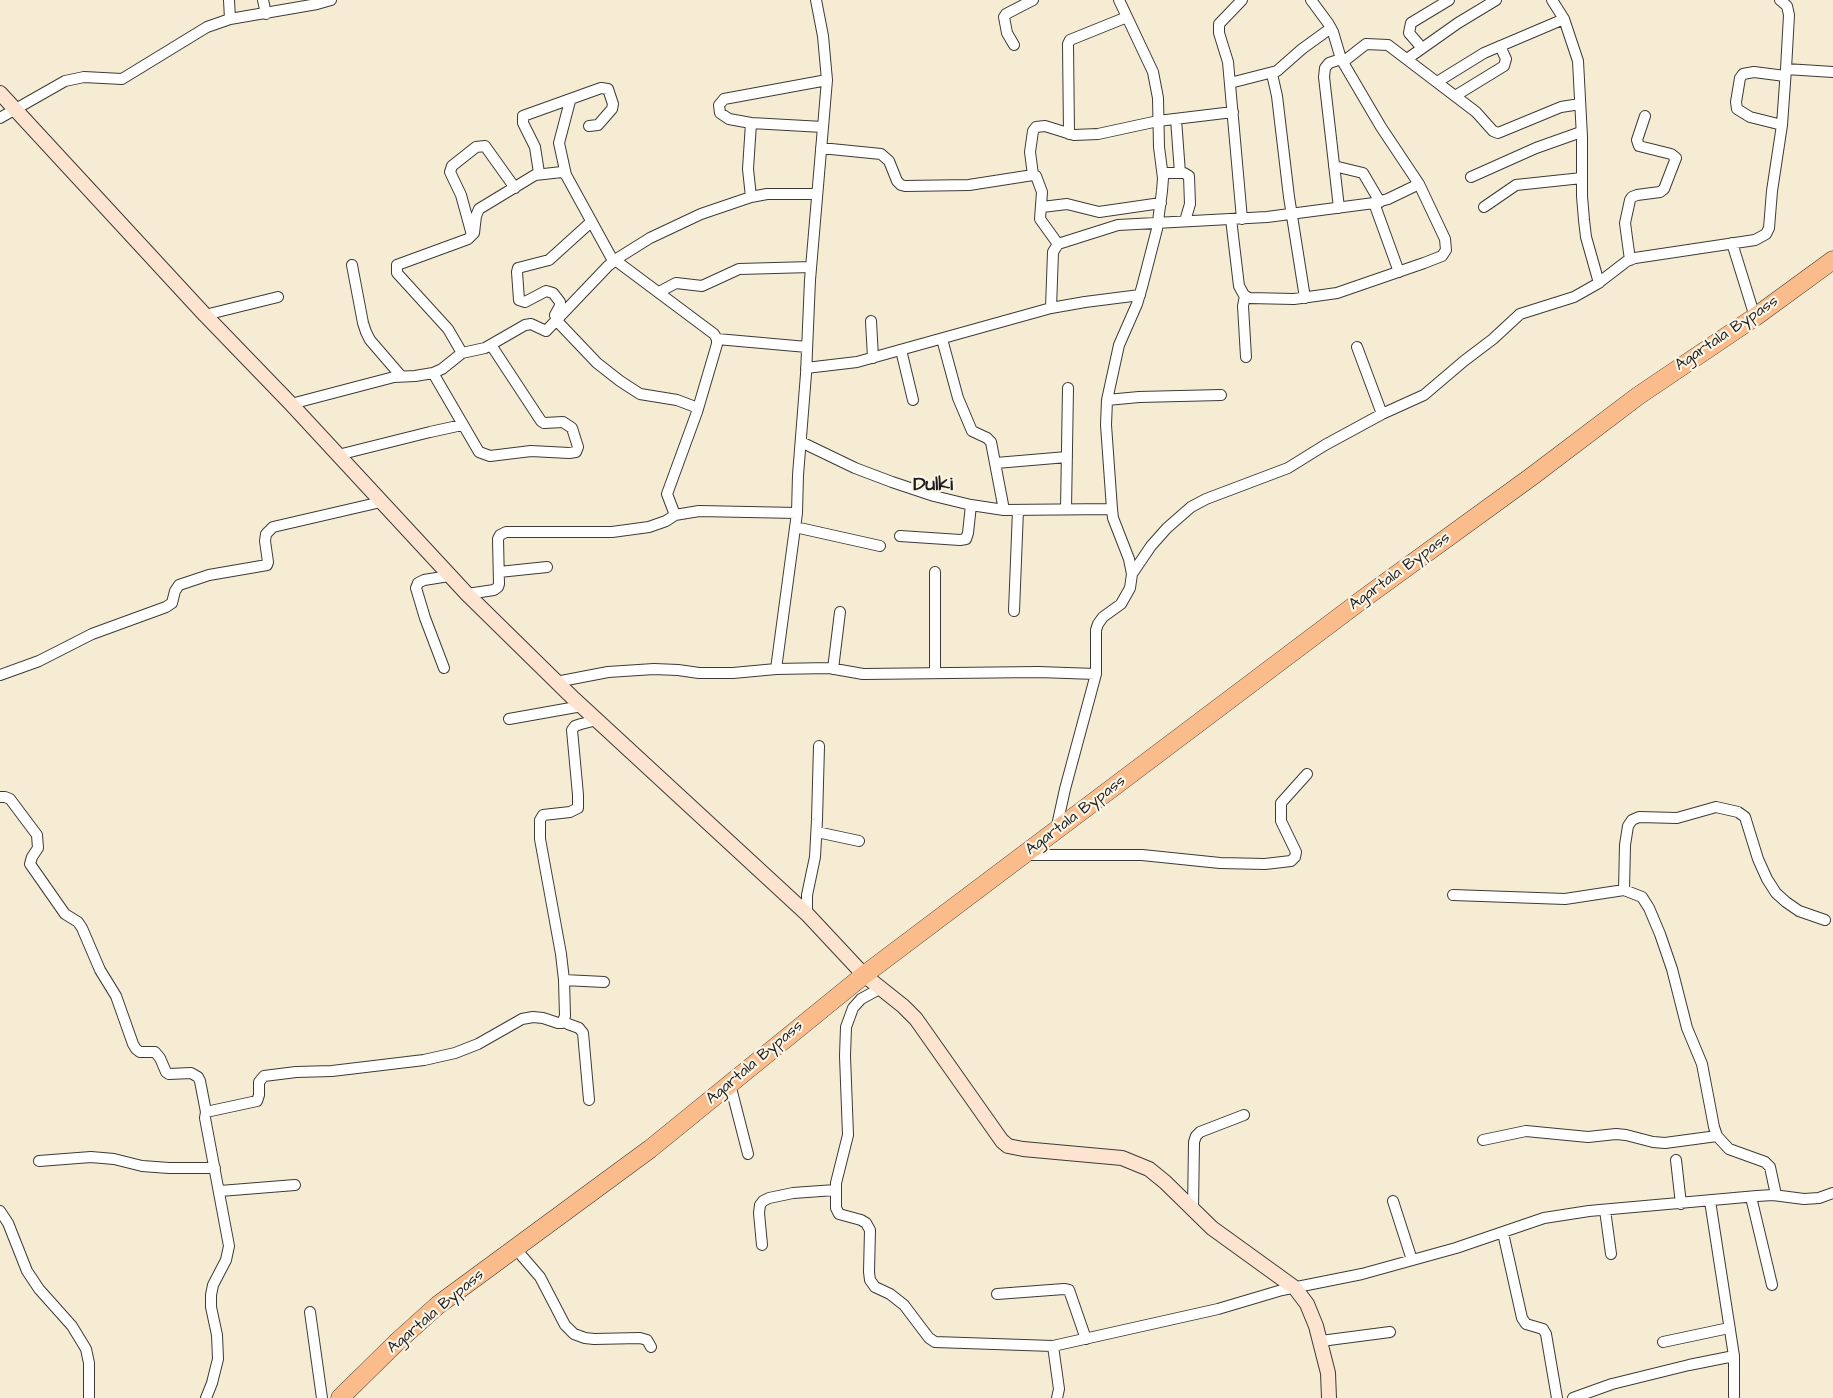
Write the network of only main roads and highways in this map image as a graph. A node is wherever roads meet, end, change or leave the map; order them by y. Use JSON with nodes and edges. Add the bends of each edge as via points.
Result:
{"nodes":[{"id":1,"x":1833,"y":260,"type":"edge"},
{"id":2,"x":340,"y":1398,"type":"edge"}],
"edges":[{"from":1,"to":2,"type":"highway","name":"Agartala Bypass","via":[[1638,396],[864,974],[678,1127],[438,1306]]}]}
